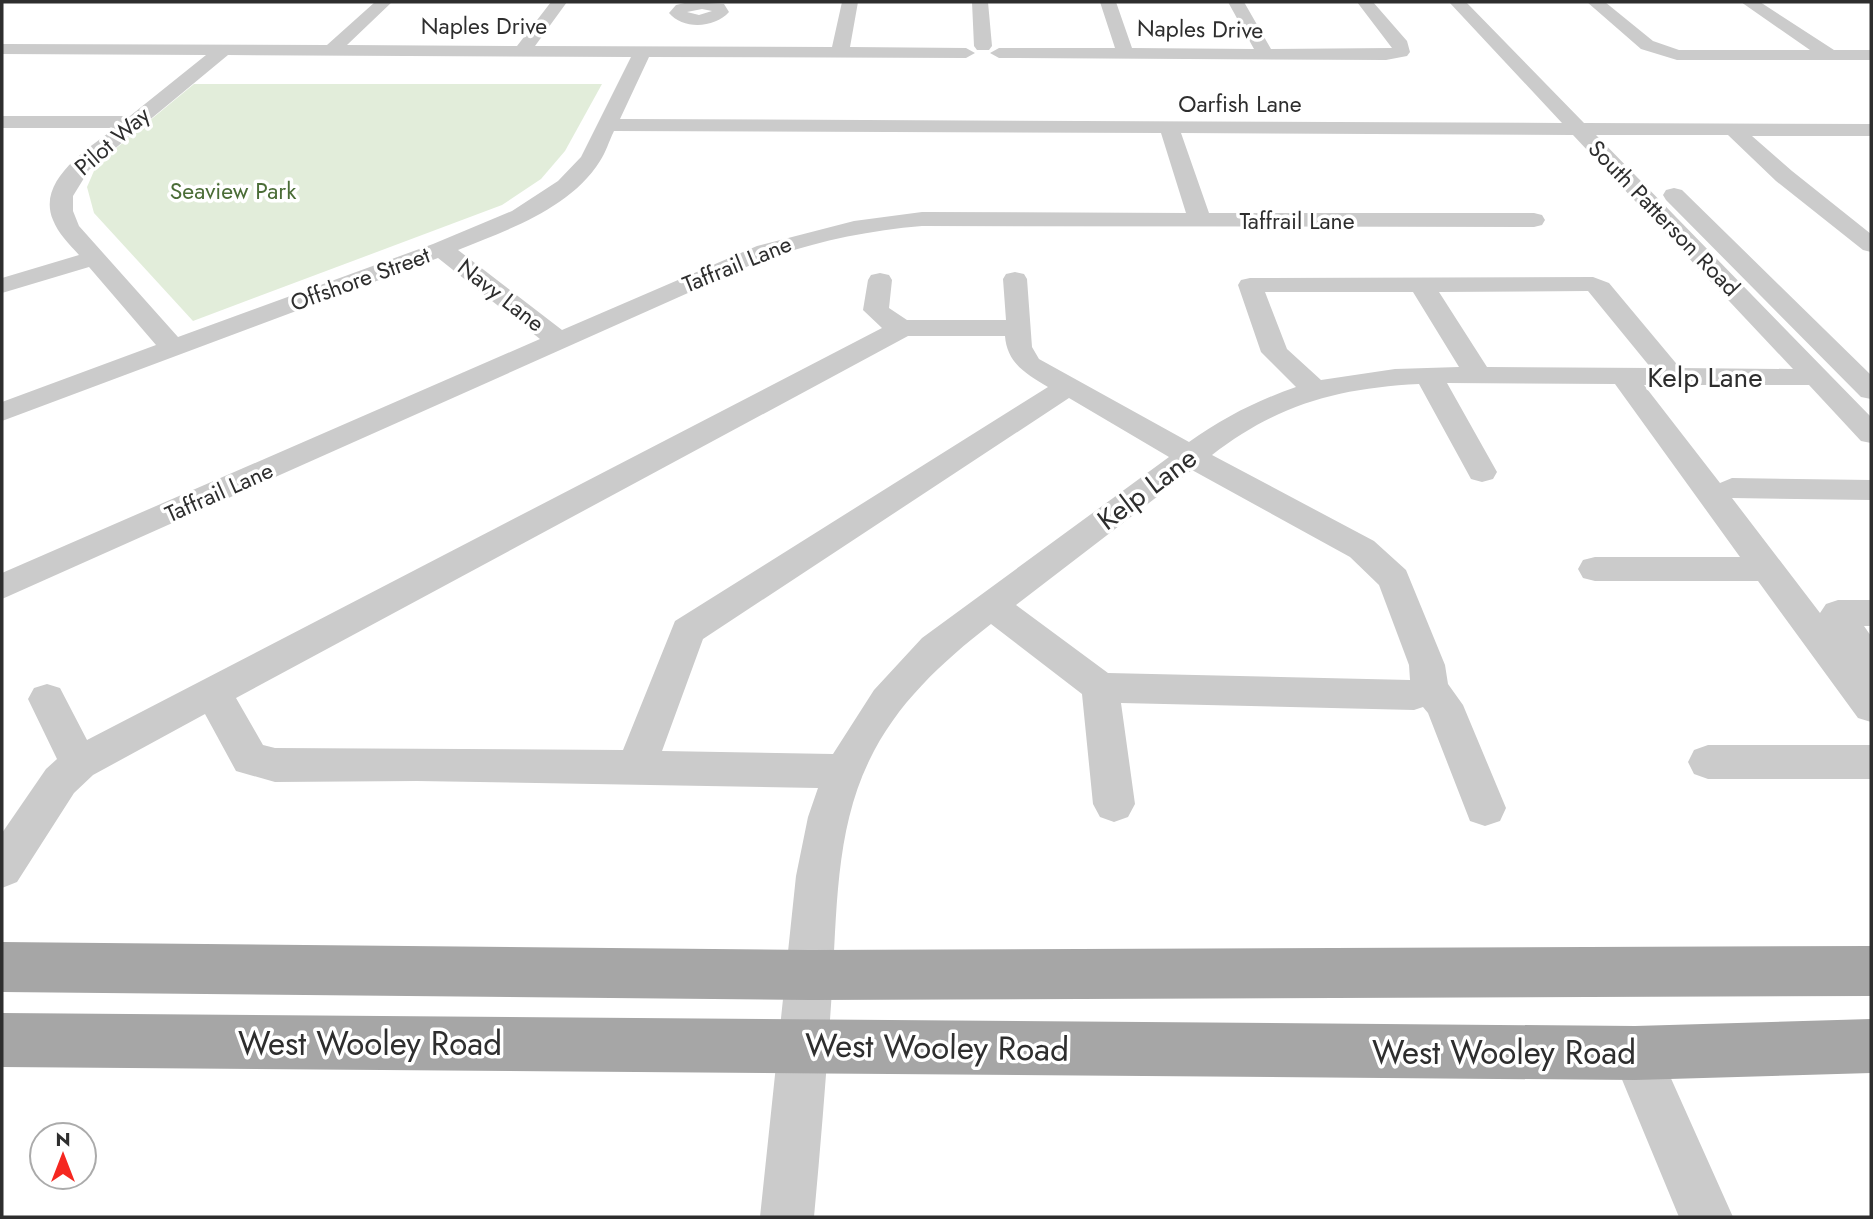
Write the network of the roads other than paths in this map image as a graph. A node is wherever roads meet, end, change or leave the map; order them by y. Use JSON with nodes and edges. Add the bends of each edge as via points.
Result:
{"nodes":[{"id":1,"x":384,"y":2,"type":"edge"},
{"id":2,"x":559,"y":2,"type":"edge"},
{"id":3,"x":850,"y":2,"type":"edge"},
{"id":4,"x":980,"y":2,"type":"edge"},
{"id":5,"x":1108,"y":2,"type":"edge"},
{"id":6,"x":1236,"y":2,"type":"edge"},
{"id":7,"x":1365,"y":2,"type":"edge"},
{"id":8,"x":1457,"y":2,"type":"edge"},
{"id":9,"x":1477,"y":2,"type":"edge"},
{"id":10,"x":1595,"y":2,"type":"edge"},
{"id":11,"x":1749,"y":2,"type":"edge"},
{"id":12,"x":2,"y":50,"type":"edge"},
{"id":13,"x":224,"y":50,"type":"junction"},
{"id":14,"x":332,"y":50,"type":"junction"},
{"id":15,"x":991,"y":50,"type":"junction"},
{"id":16,"x":523,"y":51,"type":"junction"},
{"id":17,"x":642,"y":52,"type":"junction"},
{"id":18,"x":840,"y":53,"type":"junction"},
{"id":19,"x":1125,"y":53,"type":"junction"},
{"id":20,"x":1266,"y":55,"type":"junction"},
{"id":21,"x":1830,"y":55,"type":"junction"},
{"id":22,"x":1871,"y":55,"type":"edge"},
{"id":23,"x":1557,"y":79,"type":"dead end"},
{"id":24,"x":1582,"y":118,"type":"junction"},
{"id":25,"x":2,"y":122,"type":"edge"},
{"id":26,"x":131,"y":122,"type":"junction"},
{"id":27,"x":608,"y":125,"type":"junction"},
{"id":28,"x":1169,"y":128,"type":"junction"},
{"id":29,"x":1606,"y":128,"type":"junction"},
{"id":30,"x":1733,"y":129,"type":"junction"},
{"id":31,"x":1871,"y":130,"type":"edge"},
{"id":32,"x":1625,"y":146,"type":"dead end"},
{"id":33,"x":1661,"y":182,"type":"dead end"},
{"id":34,"x":1534,"y":220,"type":"dead end"},
{"id":35,"x":1841,"y":220,"type":"junction"},
{"id":36,"x":1871,"y":220,"type":"edge"},
{"id":37,"x":1200,"y":221,"type":"junction"},
{"id":38,"x":1871,"y":245,"type":"edge"},
{"id":39,"x":441,"y":249,"type":"junction"},
{"id":40,"x":93,"y":258,"type":"junction"},
{"id":41,"x":1015,"y":279,"type":"dead end"},
{"id":42,"x":880,"y":280,"type":"dead end"},
{"id":43,"x":1422,"y":284,"type":"junction"},
{"id":44,"x":2,"y":286,"type":"edge"},
{"id":45,"x":903,"y":328,"type":"junction"},
{"id":46,"x":1017,"y":328,"type":"junction"},
{"id":47,"x":561,"y":342,"type":"junction"},
{"id":48,"x":174,"y":349,"type":"junction"},
{"id":49,"x":1479,"y":376,"type":"junction"},
{"id":50,"x":1623,"y":376,"type":"junction"},
{"id":51,"x":1429,"y":377,"type":"junction"},
{"id":52,"x":1673,"y":377,"type":"junction"},
{"id":53,"x":1815,"y":377,"type":"junction"},
{"id":54,"x":1067,"y":387,"type":"junction"},
{"id":55,"x":1314,"y":389,"type":"junction"},
{"id":56,"x":1871,"y":391,"type":"edge"},
{"id":57,"x":2,"y":412,"type":"edge"},
{"id":58,"x":1871,"y":435,"type":"edge"},
{"id":59,"x":1190,"y":456,"type":"junction"},
{"id":60,"x":1482,"y":472,"type":"dead end"},
{"id":61,"x":1732,"y":488,"type":"dead end"},
{"id":62,"x":1871,"y":490,"type":"edge"},
{"id":63,"x":1595,"y":569,"type":"dead end"},
{"id":64,"x":1768,"y":569,"type":"junction"},
{"id":65,"x":2,"y":587,"type":"edge"},
{"id":66,"x":992,"y":606,"type":"junction"},
{"id":67,"x":1871,"y":613,"type":"edge"},
{"id":68,"x":1871,"y":663,"type":"edge"},
{"id":69,"x":1100,"y":687,"type":"junction"},
{"id":70,"x":1430,"y":690,"type":"junction"},
{"id":71,"x":211,"y":693,"type":"junction"},
{"id":72,"x":47,"y":699,"type":"dead end"},
{"id":73,"x":1871,"y":707,"type":"edge"},
{"id":74,"x":1708,"y":762,"type":"dead end"},
{"id":75,"x":1871,"y":762,"type":"edge"},
{"id":76,"x":79,"y":763,"type":"junction"},
{"id":77,"x":635,"y":767,"type":"junction"},
{"id":78,"x":845,"y":771,"type":"junction"},
{"id":79,"x":1114,"y":804,"type":"dead end"},
{"id":80,"x":1485,"y":808,"type":"dead end"},
{"id":81,"x":2,"y":868,"type":"edge"},
{"id":82,"x":2,"y":967,"type":"edge"},
{"id":83,"x":1871,"y":971,"type":"edge"},
{"id":84,"x":810,"y":975,"type":"junction"},
{"id":85,"x":2,"y":1040,"type":"edge"},
{"id":86,"x":804,"y":1046,"type":"junction"},
{"id":87,"x":1871,"y":1046,"type":"edge"},
{"id":88,"x":1635,"y":1053,"type":"junction"},
{"id":89,"x":787,"y":1217,"type":"edge"},
{"id":90,"x":1706,"y":1217,"type":"edge"}],
"edges":[{"from":1,"to":14,"type":"street"},
{"from":2,"to":16,"type":"street"},
{"from":3,"to":18,"type":"street"},
{"from":4,"to":15,"type":"street"},
{"from":5,"to":19,"type":"street"},
{"from":6,"to":20,"type":"street"},
{"from":7,"to":20,"type":"street","name":"Naples Drive","via":[[1401,46],[1401,52]]},
{"from":8,"to":24,"type":"street","name":"South Patterson Road"},
{"from":9,"to":23,"type":"street"},
{"from":10,"to":21,"type":"street","via":[[1647,45],[1670,53]]},
{"from":11,"to":21,"type":"street"},
{"from":12,"to":13,"type":"street","name":"Naples Drive"},
{"from":13,"to":14,"type":"street","name":"Naples Drive"},
{"from":13,"to":26,"type":"street","name":"Pilot Way"},
{"from":14,"to":16,"type":"street","name":"Naples Drive"},
{"from":15,"to":18,"type":"street","name":"Naples Drive","via":[[986,59],[966,53]]},
{"from":15,"to":19,"type":"street","name":"Naples Drive"},
{"from":16,"to":17,"type":"street","name":"Naples Drive"},
{"from":17,"to":18,"type":"street","name":"Naples Drive"},
{"from":17,"to":27,"type":"street","name":"Offshore Street"},
{"from":19,"to":20,"type":"street","name":"Naples Drive"},
{"from":21,"to":22,"type":"street"},
{"from":24,"to":28,"type":"street","name":"Oarfish Lane"},
{"from":24,"to":29,"type":"street","name":"Oarfish Lane"},
{"from":24,"to":53,"type":"street","name":"South Patterson Road"},
{"from":25,"to":26,"type":"street"},
{"from":26,"to":40,"type":"street","name":"Pilot Way","via":[[81,165],[61,193],[61,217]]},
{"from":27,"to":28,"type":"street","name":"Oarfish Lane"},
{"from":27,"to":39,"type":"street","name":"Offshore Street","via":[[590,160],[566,187],[520,216]]},
{"from":28,"to":37,"type":"street"},
{"from":29,"to":30,"type":"street","name":"Oarfish Lane"},
{"from":29,"to":32,"type":"street","name":"South Patterson Road"},
{"from":30,"to":31,"type":"street","name":"Oarfish Lane"},
{"from":30,"to":35,"type":"street"},
{"from":33,"to":56,"type":"street","name":"South Patterson Road"},
{"from":34,"to":37,"type":"street","name":"Taffrail Lane"},
{"from":35,"to":36,"type":"street"},
{"from":35,"to":38,"type":"street"},
{"from":37,"to":47,"type":"street","name":"Taffrail Lane","via":[[922,219],[844,228],[773,247]]},
{"from":39,"to":47,"type":"street","name":"Navy Lane"},
{"from":39,"to":48,"type":"street","name":"Offshore Street"},
{"from":40,"to":44,"type":"street"},
{"from":40,"to":48,"type":"street","name":"Pilot Way"},
{"from":41,"to":46,"type":"street"},
{"from":42,"to":45,"type":"street","via":[[876,310]]},
{"from":43,"to":49,"type":"street"},
{"from":43,"to":52,"type":"street","via":[[1593,284]]},
{"from":43,"to":55,"type":"street","via":[[1250,285],[1275,352]]},
{"from":45,"to":46,"type":"street"},
{"from":45,"to":71,"type":"street"},
{"from":46,"to":54,"type":"street","via":[[1019,347],[1029,364]]},
{"from":47,"to":65,"type":"street","name":"Taffrail Lane"},
{"from":48,"to":57,"type":"street","name":"Offshore Street"},
{"from":49,"to":50,"type":"street","name":"Kelp Lane"},
{"from":49,"to":51,"type":"street","name":"Kelp Lane"},
{"from":50,"to":52,"type":"street","name":"Kelp Lane"},
{"from":50,"to":64,"type":"street"},
{"from":51,"to":55,"type":"street","name":"Kelp Lane","via":[[1373,379]]},
{"from":51,"to":60,"type":"street"},
{"from":52,"to":53,"type":"street","name":"Kelp Lane"},
{"from":53,"to":58,"type":"street","name":"South Patterson Road"},
{"from":54,"to":59,"type":"street"},
{"from":54,"to":77,"type":"street","via":[[688,631]]},
{"from":55,"to":59,"type":"street","name":"Kelp Lane","via":[[1246,416]]},
{"from":59,"to":66,"type":"street","name":"Kelp Lane"},
{"from":59,"to":70,"type":"street","via":[[1362,549],[1394,579],[1427,665]]},
{"from":61,"to":62,"type":"street"},
{"from":63,"to":64,"type":"street"},
{"from":64,"to":73,"type":"street"},
{"from":66,"to":69,"type":"street"},
{"from":66,"to":78,"type":"street","name":"Kelp Lane","via":[[935,648],[902,681],[872,719]]},
{"from":67,"to":68,"type":"street","via":[[1838,613]]},
{"from":69,"to":70,"type":"street","via":[[1414,695]]},
{"from":69,"to":79,"type":"street"},
{"from":70,"to":80,"type":"street","via":[[1444,705]]},
{"from":71,"to":76,"type":"street"},
{"from":71,"to":77,"type":"street","via":[[250,759],[275,765]]},
{"from":72,"to":76,"type":"street"},
{"from":74,"to":75,"type":"street"},
{"from":76,"to":81,"type":"street","via":[[61,781]]},
{"from":77,"to":78,"type":"street"},
{"from":78,"to":84,"type":"street","name":"Kelp Lane","via":[[830,812],[818,875]]},
{"from":82,"to":84,"type":"main road"},
{"from":83,"to":84,"type":"main road"},
{"from":84,"to":86,"type":"street","name":"Kelp Lane"},
{"from":85,"to":86,"type":"main road","name":"West Wooley Road"},
{"from":86,"to":88,"type":"main road","name":"West Wooley Road"},
{"from":86,"to":89,"type":"street","name":"Kelp Lane"},
{"from":87,"to":88,"type":"main road","name":"West Wooley Road"},
{"from":88,"to":90,"type":"street"}]}
